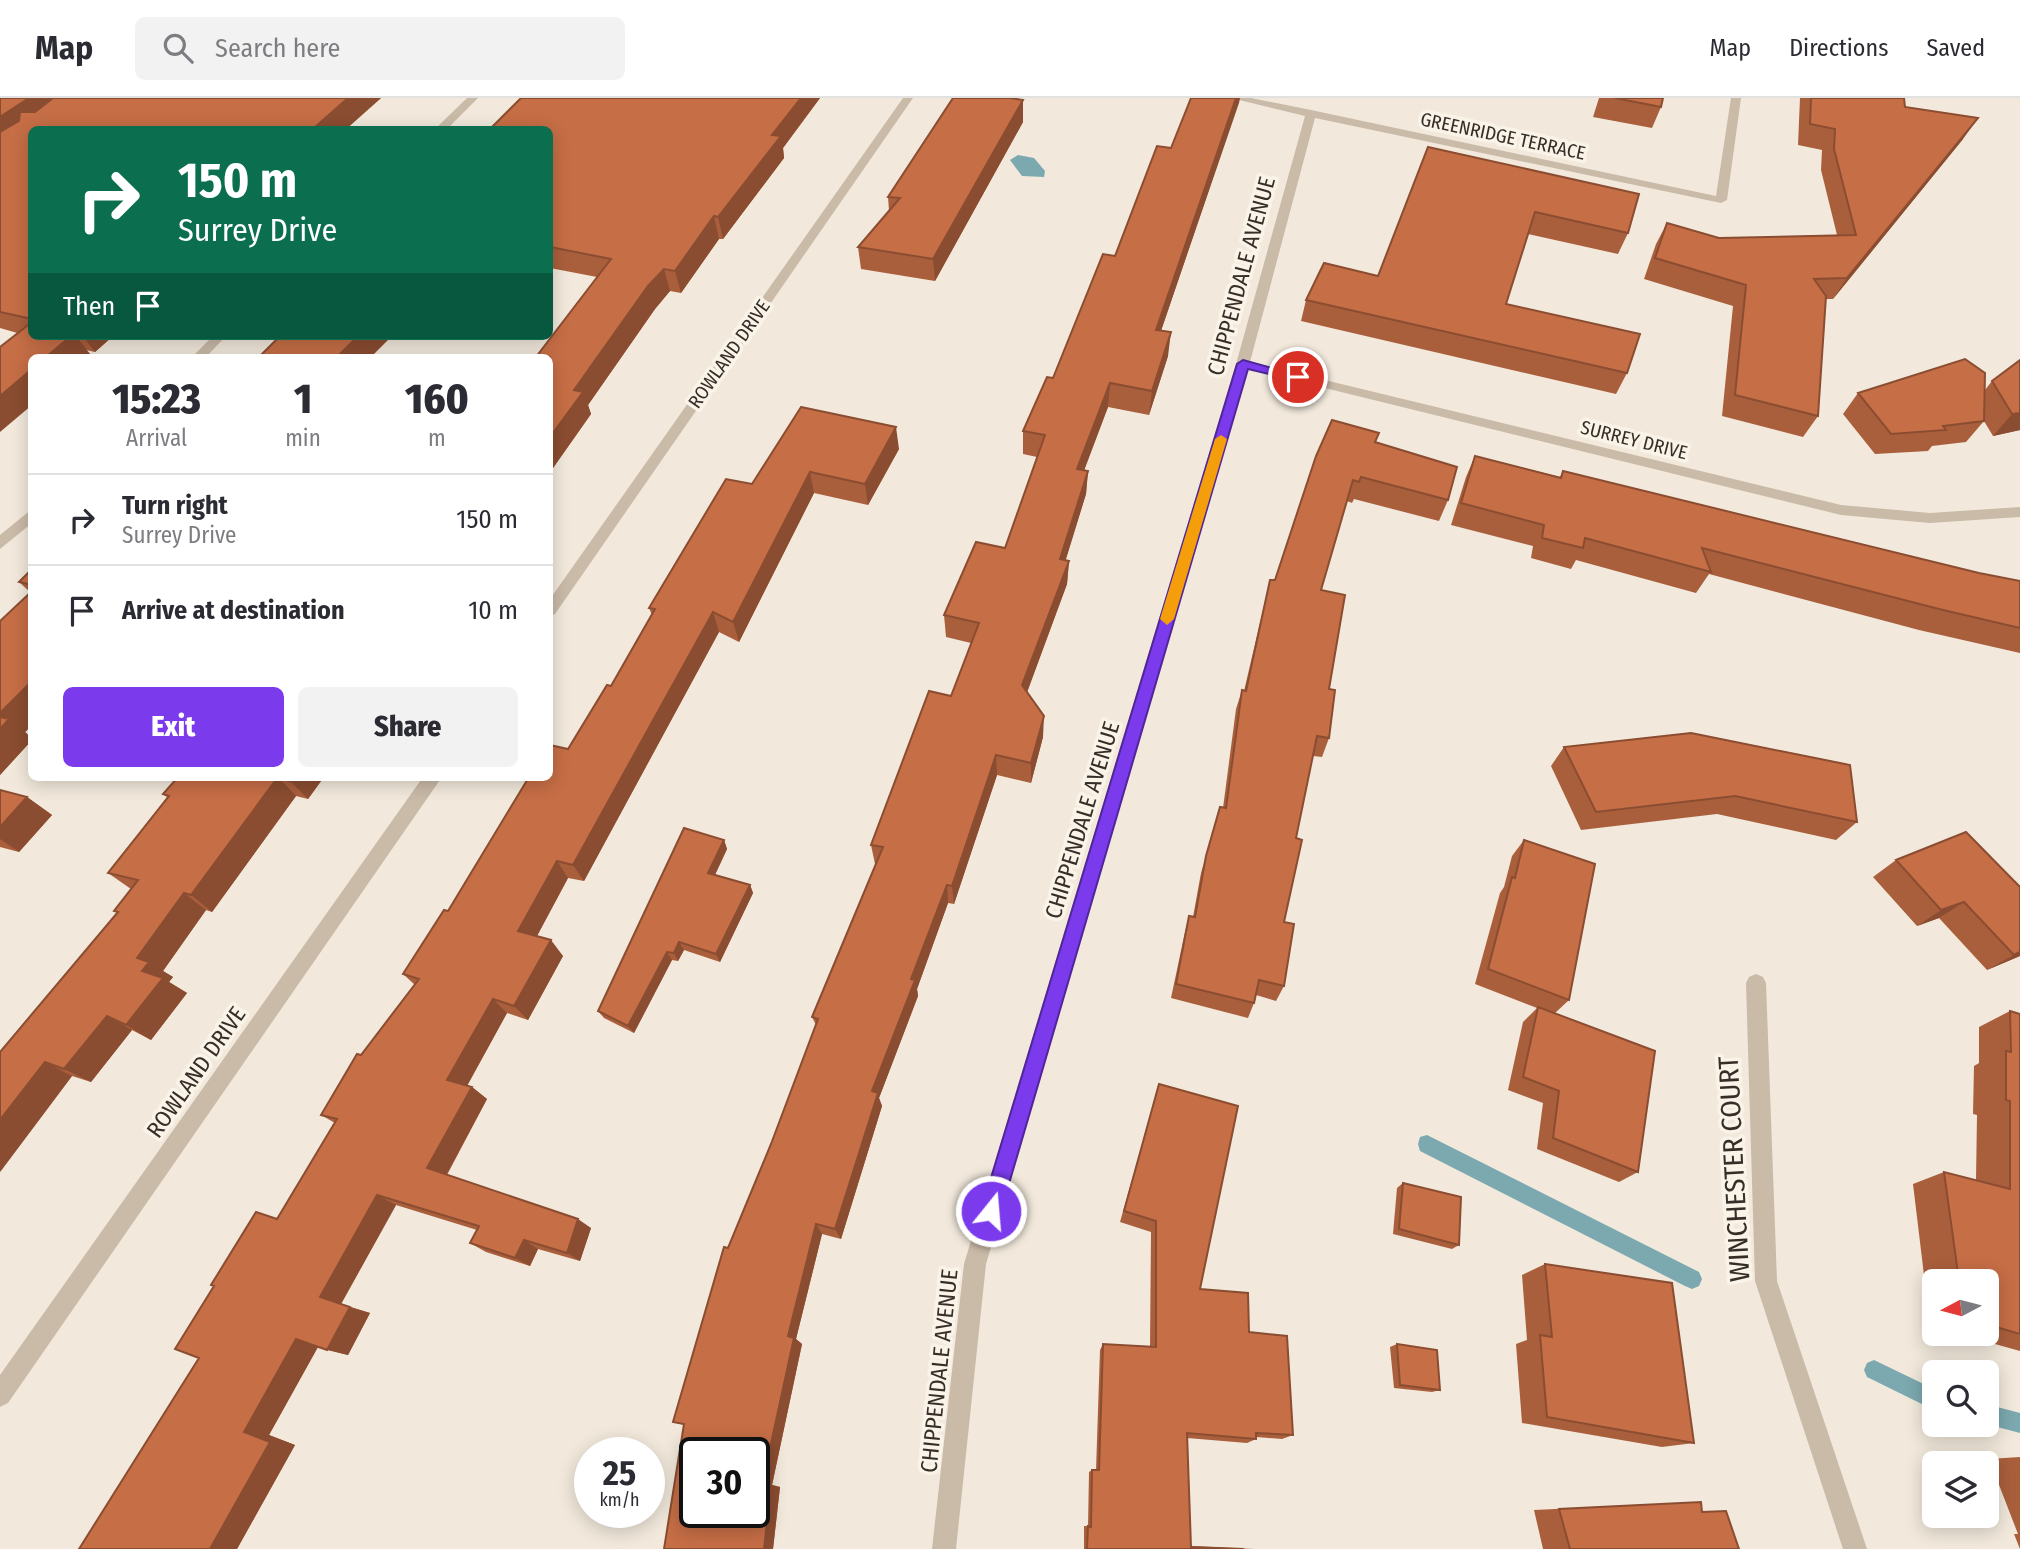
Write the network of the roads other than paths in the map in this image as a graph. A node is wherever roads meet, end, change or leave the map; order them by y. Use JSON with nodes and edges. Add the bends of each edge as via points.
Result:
{"nodes":[{"id":1,"x":473,"y":98,"type":"edge"},
{"id":2,"x":908,"y":98,"type":"edge"},
{"id":3,"x":1236,"y":98,"type":"edge"},
{"id":4,"x":1736,"y":98,"type":"edge"},
{"id":5,"x":1311,"y":113,"type":"junction"},
{"id":6,"x":443,"y":126,"type":"edge"},
{"id":7,"x":216,"y":340,"type":"edge"},
{"id":8,"x":201,"y":354,"type":"edge"},
{"id":9,"x":1243,"y":364,"type":"junction"},
{"id":10,"x":2020,"y":512,"type":"edge"},
{"id":11,"x":28,"y":518,"type":"edge"},
{"id":12,"x":0,"y":544,"type":"edge"},
{"id":13,"x":553,"y":606,"type":"edge"},
{"id":14,"x":429,"y":781,"type":"edge"},
{"id":15,"x":1756,"y":983,"type":"dead end"},
{"id":16,"x":0,"y":1395,"type":"edge"},
{"id":17,"x":944,"y":1549,"type":"edge"},
{"id":18,"x":1855,"y":1549,"type":"edge"}],
"edges":[{"from":1,"to":6,"type":"street"},
{"from":2,"to":13,"type":"street","name":"ROWLAND DRIVE"},
{"from":3,"to":5,"type":"street","name":"GREENRIDGE TERRACE"},
{"from":4,"to":5,"type":"street","name":"GREENRIDGE TERRACE","via":[[1721,200]]},
{"from":5,"to":9,"type":"street","name":"CHIPPENDALE AVENUE"},
{"from":7,"to":8,"type":"street"},
{"from":9,"to":10,"type":"street","name":"SURREY DRIVE","via":[[1841,510],[1899,519],[1969,519]]},
{"from":9,"to":17,"type":"street","name":"CHIPPENDALE AVENUE","via":[[975,1264]]},
{"from":11,"to":12,"type":"street"},
{"from":14,"to":16,"type":"street","name":"ROWLAND DRIVE"},
{"from":15,"to":18,"type":"street","name":"WINCHESTER COURT","via":[[1766,1281]]}]}
